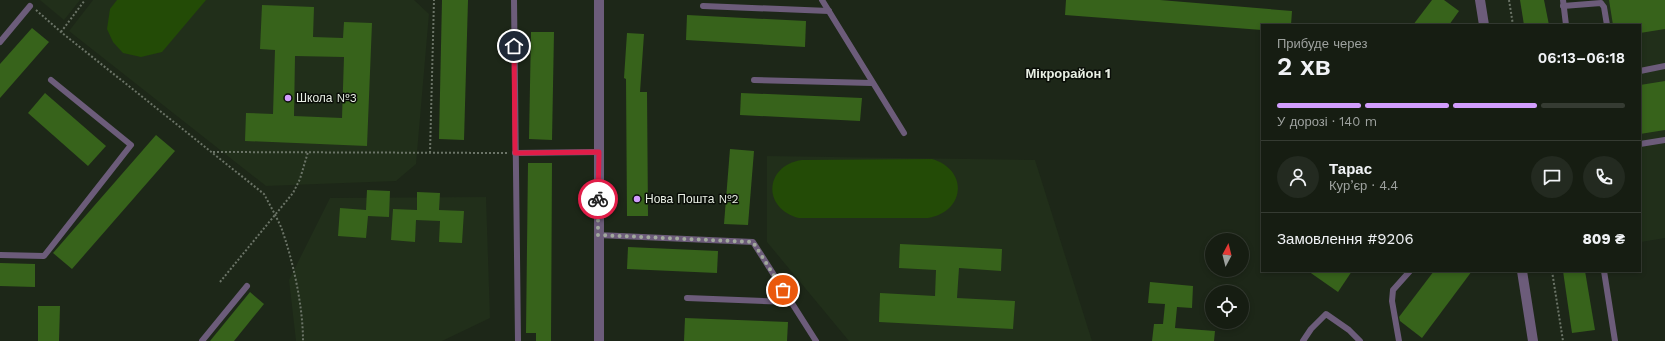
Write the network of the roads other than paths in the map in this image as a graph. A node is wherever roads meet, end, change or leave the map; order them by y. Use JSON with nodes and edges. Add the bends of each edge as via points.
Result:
{"nodes":[{"id":1,"x":514,"y":0,"type":"edge"},
{"id":2,"x":599,"y":0,"type":"edge"},
{"id":3,"x":822,"y":0,"type":"edge"},
{"id":4,"x":1480,"y":0,"type":"edge"},
{"id":5,"x":1563,"y":3,"type":"edge"},
{"id":6,"x":30,"y":6,"type":"road end"},
{"id":7,"x":703,"y":6,"type":"dead end"},
{"id":8,"x":829,"y":11,"type":"junction"},
{"id":9,"x":1484,"y":24,"type":"edge"},
{"id":10,"x":1566,"y":24,"type":"edge"},
{"id":11,"x":1607,"y":24,"type":"edge"},
{"id":12,"x":2,"y":34,"type":"edge"},
{"id":13,"x":0,"y":42,"type":"edge"},
{"id":14,"x":1665,"y":66,"type":"edge"},
{"id":15,"x":1641,"y":71,"type":"edge"},
{"id":16,"x":51,"y":80,"type":"dead end"},
{"id":17,"x":754,"y":80,"type":"dead end"},
{"id":18,"x":872,"y":83,"type":"junction"},
{"id":19,"x":904,"y":133,"type":"dead end"},
{"id":20,"x":1665,"y":140,"type":"edge"},
{"id":21,"x":1641,"y":144,"type":"edge"},
{"id":22,"x":599,"y":152,"type":"junction"},
{"id":23,"x":515,"y":153,"type":"junction"},
{"id":24,"x":598,"y":235,"type":"junction"},
{"id":25,"x":0,"y":255,"type":"edge"},
{"id":26,"x":1409,"y":272,"type":"edge"},
{"id":27,"x":1522,"y":272,"type":"edge"},
{"id":28,"x":1604,"y":272,"type":"edge"},
{"id":29,"x":247,"y":286,"type":"dead end"},
{"id":30,"x":687,"y":298,"type":"dead end"},
{"id":31,"x":791,"y":302,"type":"junction"},
{"id":32,"x":202,"y":341,"type":"edge"},
{"id":33,"x":518,"y":341,"type":"edge"},
{"id":34,"x":599,"y":341,"type":"edge"},
{"id":35,"x":816,"y":341,"type":"edge"},
{"id":36,"x":1303,"y":341,"type":"edge"},
{"id":37,"x":1360,"y":341,"type":"edge"},
{"id":38,"x":1399,"y":341,"type":"edge"},
{"id":39,"x":1533,"y":341,"type":"edge"},
{"id":40,"x":1615,"y":341,"type":"edge"}],
"edges":[{"from":1,"to":23,"type":"lane"},
{"from":2,"to":22,"type":"street"},
{"from":3,"to":8,"type":"lane"},
{"from":4,"to":9,"type":"street"},
{"from":5,"to":10,"type":"lane"},
{"from":5,"to":11,"type":"lane","via":[[1601,3]]},
{"from":6,"to":12,"type":"lane"},
{"from":7,"to":8,"type":"lane"},
{"from":8,"to":18,"type":"lane"},
{"from":12,"to":13,"type":"lane"},
{"from":14,"to":15,"type":"lane"},
{"from":16,"to":25,"type":"lane","via":[[130,145],[44,256]]},
{"from":17,"to":18,"type":"lane"},
{"from":18,"to":19,"type":"lane"},
{"from":20,"to":21,"type":"lane"},
{"from":22,"to":23,"type":"lane"},
{"from":22,"to":24,"type":"street"},
{"from":23,"to":33,"type":"lane"},
{"from":24,"to":31,"type":"lane","via":[[753,242]]},
{"from":24,"to":34,"type":"street"},
{"from":26,"to":38,"type":"lane","via":[[1393,290],[1392,301]]},
{"from":27,"to":39,"type":"street"},
{"from":28,"to":40,"type":"lane"},
{"from":29,"to":32,"type":"lane"},
{"from":30,"to":31,"type":"lane"},
{"from":31,"to":35,"type":"lane"},
{"from":36,"to":37,"type":"lane","via":[[1326,314]]}]}
